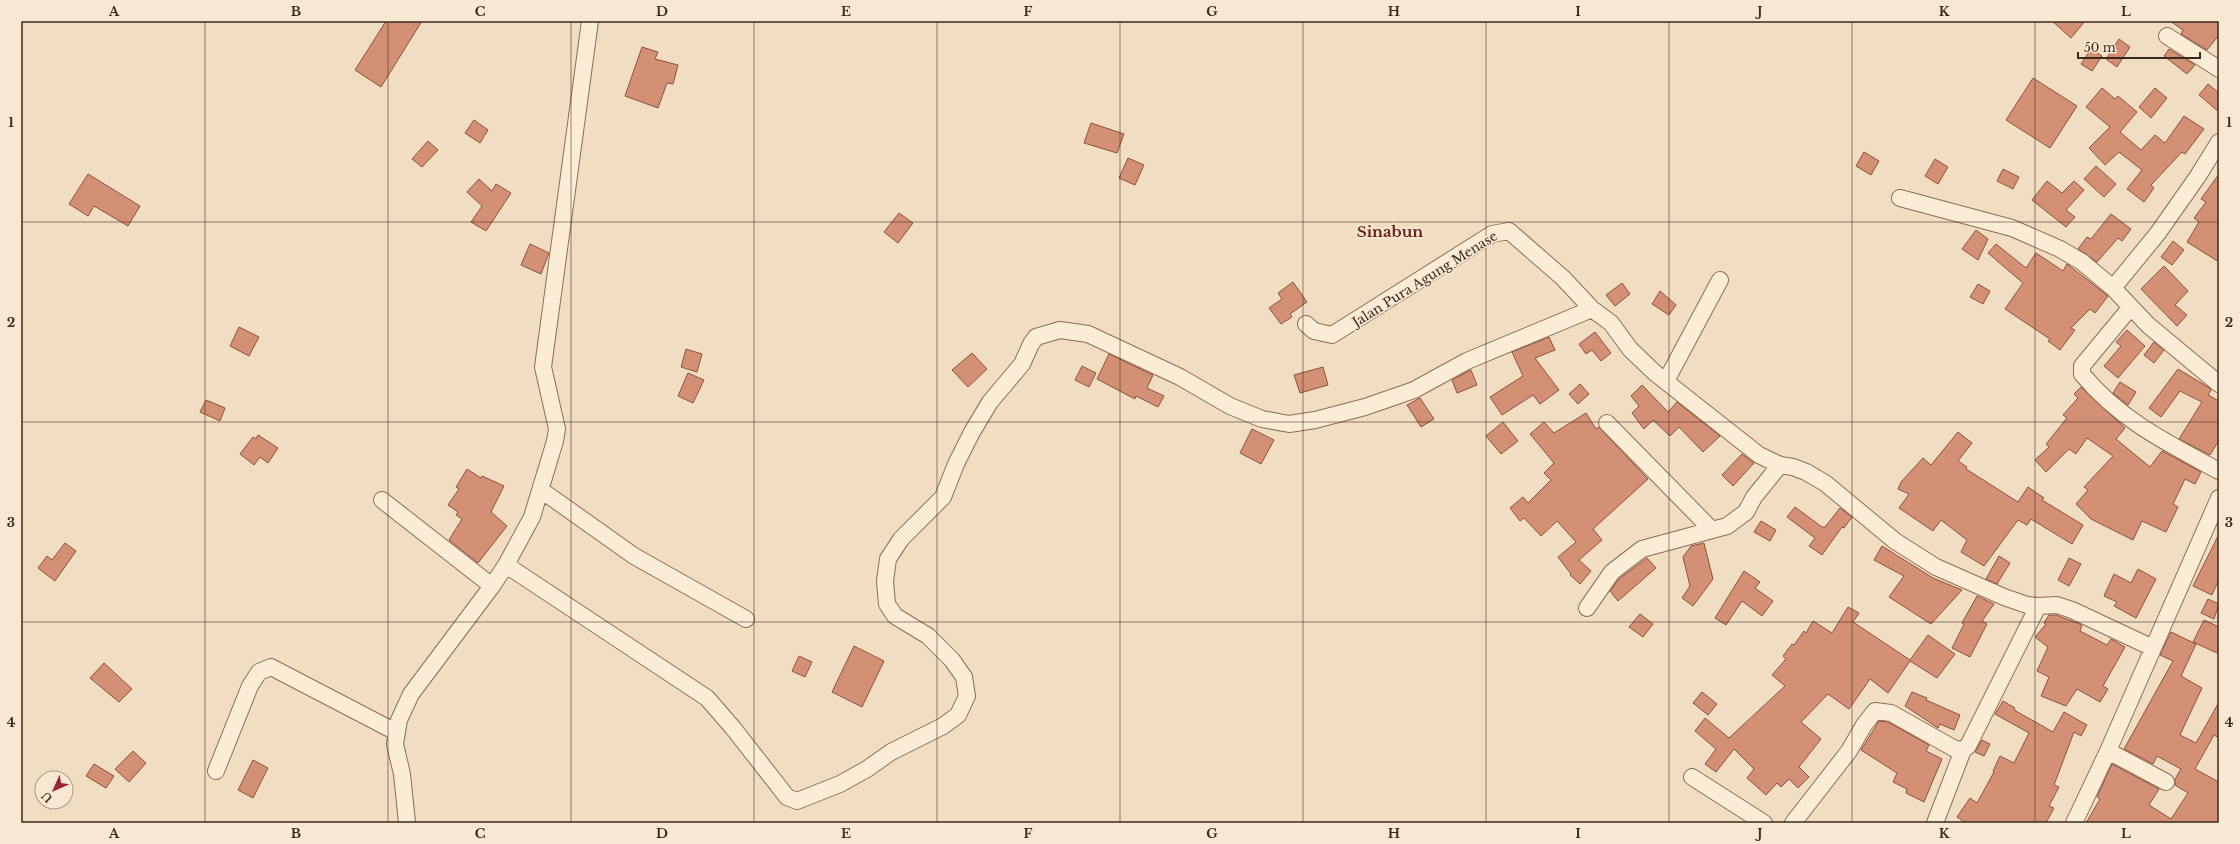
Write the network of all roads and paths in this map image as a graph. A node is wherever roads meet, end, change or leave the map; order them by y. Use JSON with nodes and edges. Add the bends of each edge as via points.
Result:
{"nodes":[{"id":1,"x":590,"y":21,"type":"edge"},
{"id":2,"x":2167,"y":36,"type":"dead end"},
{"id":3,"x":2219,"y":69,"type":"edge"},
{"id":4,"x":2219,"y":142,"type":"edge"},
{"id":5,"x":1900,"y":198,"type":"dead end"},
{"id":6,"x":1720,"y":280,"type":"dead end"},
{"id":7,"x":2113,"y":288,"type":"junction"},
{"id":8,"x":2130,"y":308,"type":"junction"},
{"id":9,"x":1592,"y":309,"type":"junction"},
{"id":10,"x":1306,"y":324,"type":"dead end"},
{"id":11,"x":1666,"y":381,"type":"junction"},
{"id":12,"x":2219,"y":384,"type":"edge"},
{"id":13,"x":1607,"y":423,"type":"dead end"},
{"id":14,"x":1780,"y":465,"type":"junction"},
{"id":15,"x":2219,"y":471,"type":"edge"},
{"id":16,"x":541,"y":490,"type":"junction"},
{"id":17,"x":2219,"y":498,"type":"edge"},
{"id":18,"x":382,"y":500,"type":"dead end"},
{"id":19,"x":2216,"y":516,"type":"edge"},
{"id":20,"x":1712,"y":530,"type":"junction"},
{"id":21,"x":506,"y":565,"type":"junction"},
{"id":22,"x":492,"y":586,"type":"junction"},
{"id":23,"x":2038,"y":606,"type":"junction"},
{"id":24,"x":1587,"y":608,"type":"dead end"},
{"id":25,"x":746,"y":619,"type":"dead end"},
{"id":26,"x":2153,"y":648,"type":"junction"},
{"id":27,"x":396,"y":732,"type":"junction"},
{"id":28,"x":1963,"y":750,"type":"junction"},
{"id":29,"x":2108,"y":751,"type":"junction"},
{"id":30,"x":216,"y":771,"type":"dead end"},
{"id":31,"x":1692,"y":777,"type":"dead end"},
{"id":32,"x":2166,"y":782,"type":"dead end"},
{"id":33,"x":406,"y":823,"type":"edge"},
{"id":34,"x":1764,"y":823,"type":"edge"},
{"id":35,"x":1793,"y":823,"type":"edge"},
{"id":36,"x":1935,"y":823,"type":"edge"},
{"id":37,"x":2074,"y":823,"type":"edge"}],
"edges":[{"from":1,"to":16,"type":"street","via":[[543,367],[556,429]]},
{"from":2,"to":3,"type":"street"},
{"from":4,"to":7,"type":"street","via":[[2158,233]]},
{"from":5,"to":7,"type":"street","via":[[1978,218],[2034,237],[2060,248],[2082,262]]},
{"from":6,"to":11,"type":"street"},
{"from":7,"to":8,"type":"street"},
{"from":8,"to":12,"type":"street"},
{"from":8,"to":15,"type":"street","via":[[2082,366],[2082,374],[2127,417],[2151,435]]},
{"from":9,"to":10,"type":"street","name":"Jalan Pura Agung Menase","via":[[1524,242],[1509,231],[1502,231],[1492,234],[1332,335],[1314,331]]},
{"from":9,"to":11,"type":"street","name":"Jalan Pura Agung Menase","via":[[1611,323],[1634,354]]},
{"from":9,"to":21,"type":"street","via":[[1467,361],[1414,390],[1365,407],[1289,424],[1262,419],[1230,406],[1180,377],[1088,334],[1060,330],[1036,337],[1030,344],[1022,364],[990,402],[972,432],[956,464],[944,497],[902,539],[888,559],[885,581],[887,604],[895,616],[928,636],[952,660],[964,677],[967,696],[958,715],[840,784],[796,801],[787,797],[707,698]]},
{"from":11,"to":14,"type":"street","name":"Jalan Pura Agung Menase","via":[[1759,455]]},
{"from":13,"to":20,"type":"street"},
{"from":14,"to":20,"type":"street","via":[[1754,497],[1746,512],[1727,526]]},
{"from":14,"to":23,"type":"street","name":"Jalan Pura Agung Menase","via":[[1806,472],[1825,483],[1916,556],[2004,597]]},
{"from":16,"to":21,"type":"street","via":[[532,517]]},
{"from":16,"to":25,"type":"street","via":[[634,556]]},
{"from":17,"to":19,"type":"street"},
{"from":18,"to":22,"type":"street"},
{"from":19,"to":26,"type":"street"},
{"from":20,"to":24,"type":"street","via":[[1642,549],[1612,572]]},
{"from":21,"to":22,"type":"street"},
{"from":22,"to":27,"type":"street","via":[[411,694]]},
{"from":23,"to":26,"type":"street","name":"Jalan Pura Agung Menase","via":[[2056,604]]},
{"from":23,"to":28,"type":"street","via":[[1972,738]]},
{"from":26,"to":29,"type":"street"},
{"from":27,"to":30,"type":"street","via":[[271,667],[259,672],[250,686]]},
{"from":27,"to":33,"type":"street","via":[[395,744],[402,774]]},
{"from":28,"to":35,"type":"street","via":[[1951,747],[1891,713],[1875,711],[1849,751]]},
{"from":28,"to":36,"type":"street"},
{"from":29,"to":32,"type":"street"},
{"from":29,"to":37,"type":"street"},
{"from":31,"to":34,"type":"street"}]}
